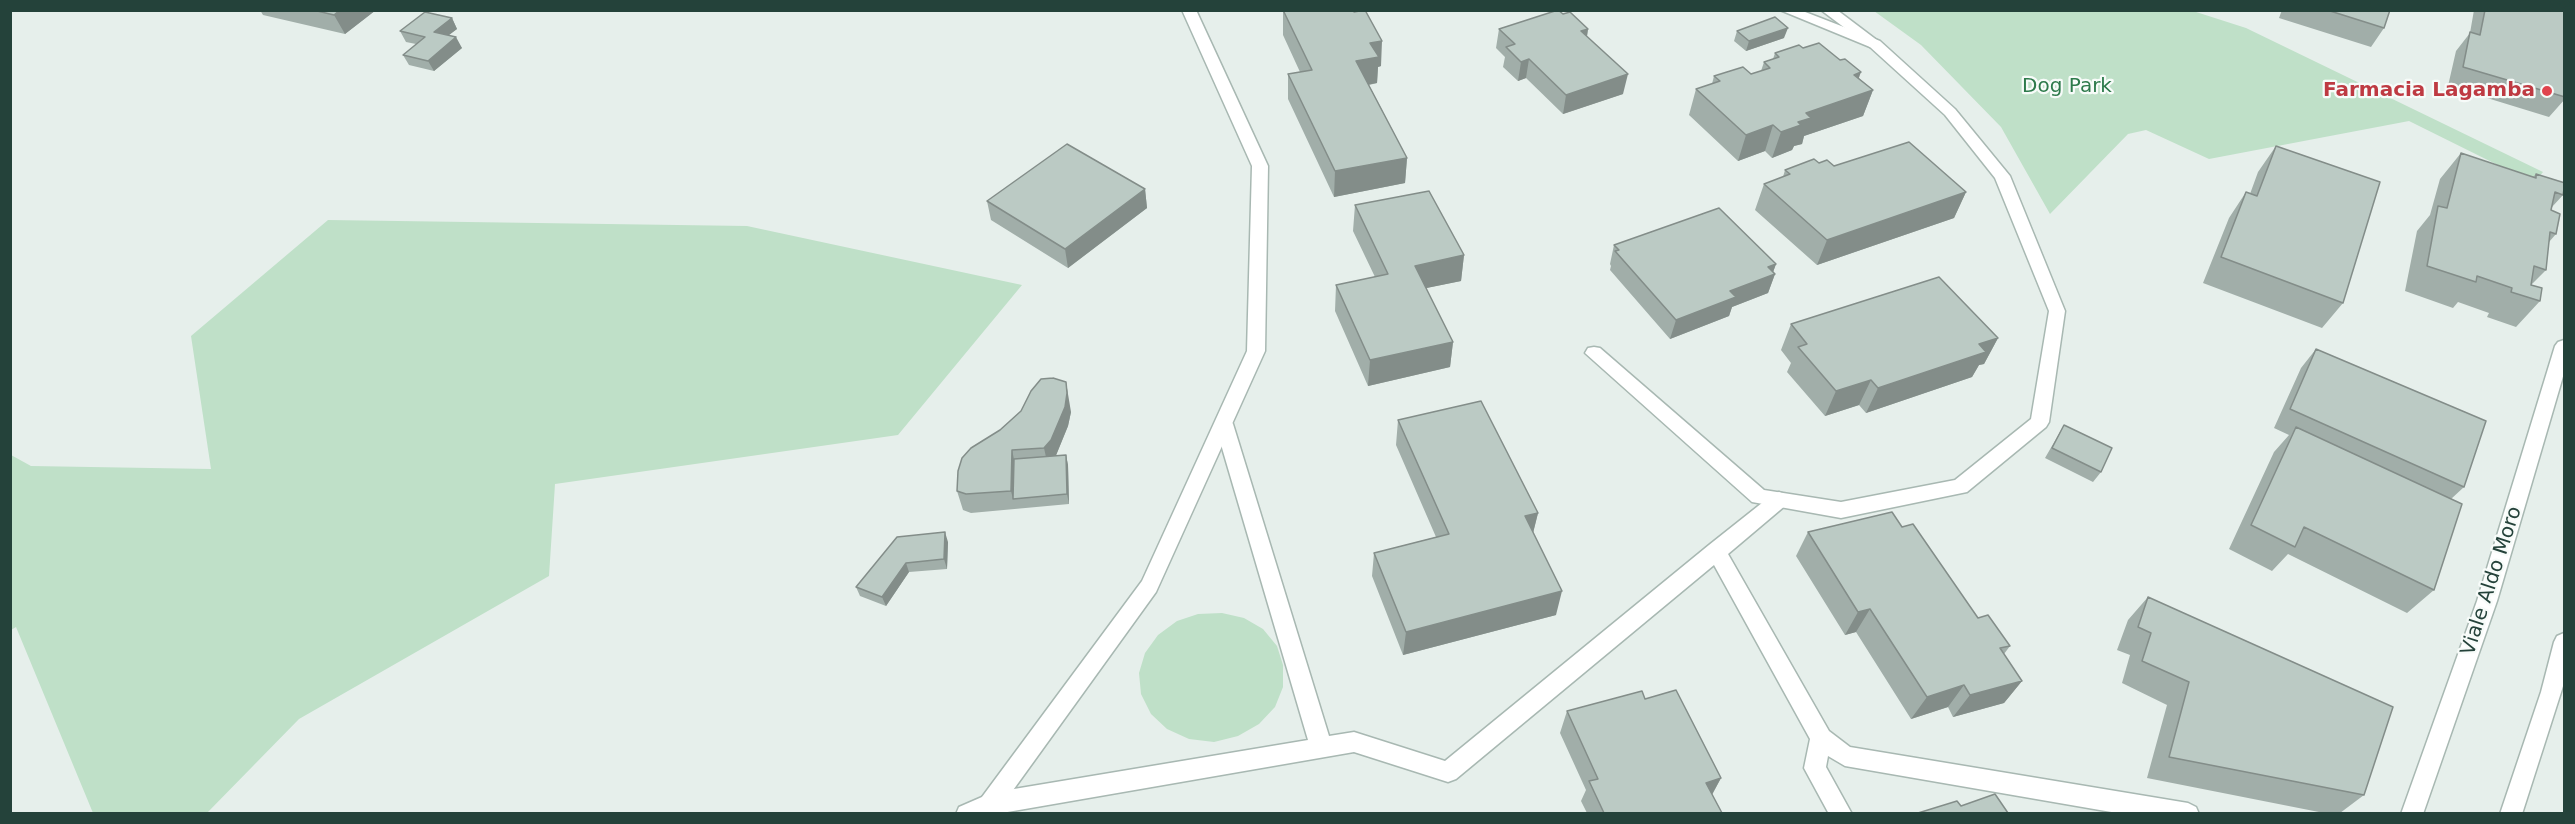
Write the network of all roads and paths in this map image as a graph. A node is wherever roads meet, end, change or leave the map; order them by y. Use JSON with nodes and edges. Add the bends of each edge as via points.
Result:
{"nodes":[{"id":1,"x":1189,"y":10,"type":"edge"},
{"id":2,"x":1786,"y":10,"type":"edge"},
{"id":3,"x":1827,"y":10,"type":"edge"},
{"id":4,"x":1875,"y":44,"type":"junction"},
{"id":5,"x":2565,"y":346,"type":"edge"},
{"id":6,"x":1594,"y":353,"type":"dead end"},
{"id":7,"x":1224,"y":424,"type":"junction"},
{"id":8,"x":1779,"y":500,"type":"junction"},
{"id":9,"x":1716,"y":551,"type":"junction"},
{"id":10,"x":2565,"y":642,"type":"edge"},
{"id":11,"x":1821,"y":738,"type":"junction"},
{"id":12,"x":1321,"y":747,"type":"junction"},
{"id":13,"x":990,"y":804,"type":"junction"},
{"id":14,"x":967,"y":813,"type":"edge"},
{"id":15,"x":1841,"y":813,"type":"edge"},
{"id":16,"x":2188,"y":813,"type":"edge"},
{"id":17,"x":2412,"y":813,"type":"edge"},
{"id":18,"x":2511,"y":813,"type":"edge"}],
"edges":[{"from":1,"to":7,"type":"street","via":[[1260,166],[1256,351]]},
{"from":2,"to":4,"type":"street"},
{"from":3,"to":4,"type":"street"},
{"from":4,"to":8,"type":"street","via":[[1950,111],[2002,176],[2057,311],[2040,422],[1960,487],[1841,510]]},
{"from":5,"to":17,"type":"street","name":"Viale Aldo Moro","via":[[2487,601]]},
{"from":6,"to":8,"type":"street","via":[[1759,497]]},
{"from":7,"to":12,"type":"street"},
{"from":7,"to":13,"type":"street","via":[[1149,586]]},
{"from":8,"to":9,"type":"street"},
{"from":9,"to":11,"type":"street"},
{"from":9,"to":12,"type":"street","via":[[1448,772],[1354,742]]},
{"from":10,"to":18,"type":"street"},
{"from":11,"to":15,"type":"street","via":[[1815,768]]},
{"from":11,"to":16,"type":"street","via":[[1845,756]]},
{"from":12,"to":13,"type":"street"},
{"from":13,"to":14,"type":"street"}]}
